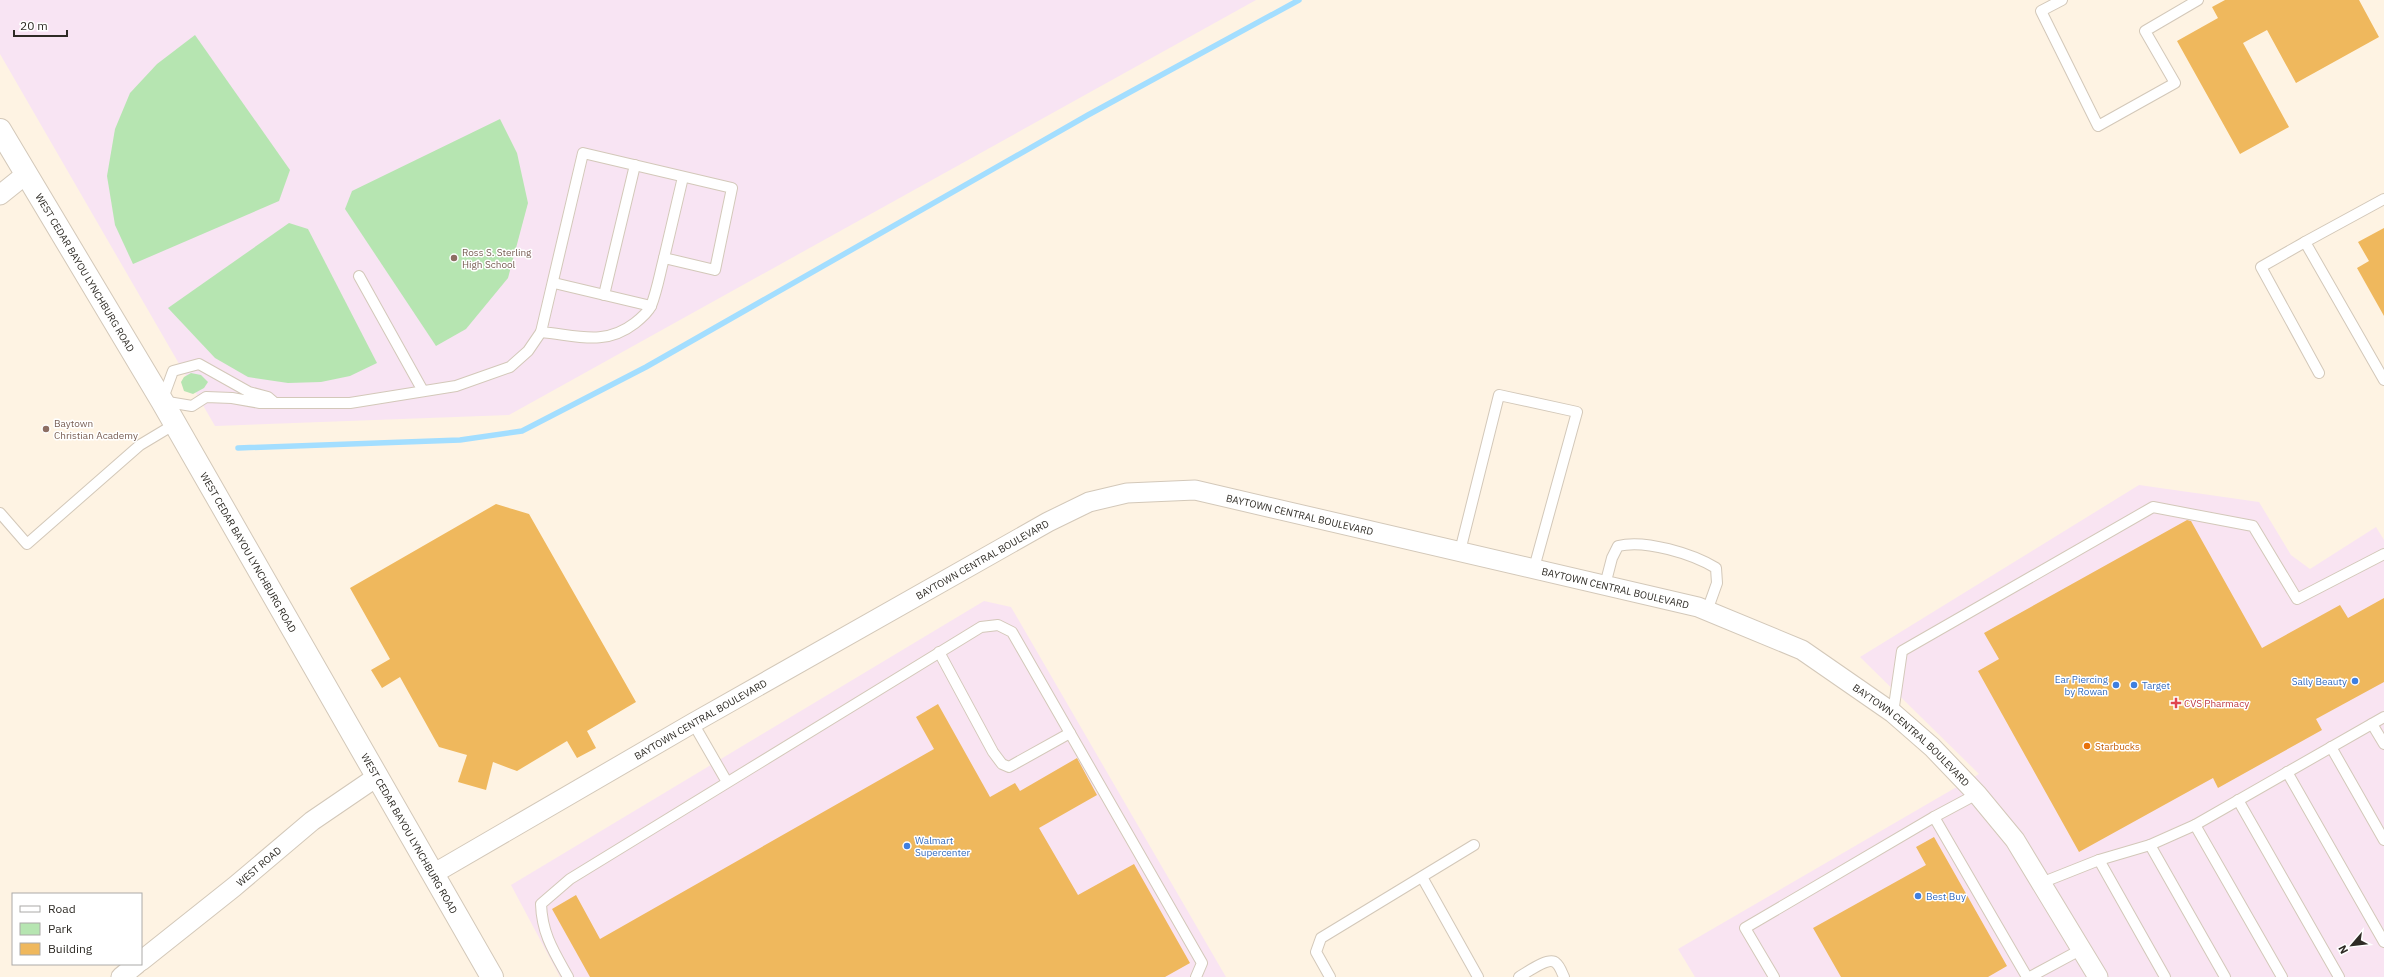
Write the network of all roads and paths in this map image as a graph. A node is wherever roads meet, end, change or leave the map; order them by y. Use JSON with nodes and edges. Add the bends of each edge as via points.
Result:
{"nodes":[{"id":1,"x":2062,"y":0,"type":"edge"},
{"id":2,"x":2198,"y":0,"type":"edge"},
{"id":3,"x":0,"y":130,"type":"edge"},
{"id":4,"x":635,"y":165,"type":"junction"},
{"id":5,"x":25,"y":175,"type":"junction"},
{"id":6,"x":683,"y":177,"type":"junction"},
{"id":7,"x":0,"y":195,"type":"edge"},
{"id":8,"x":2384,"y":199,"type":"edge"},
{"id":9,"x":2305,"y":242,"type":"junction"},
{"id":10,"x":664,"y":258,"type":"junction"},
{"id":11,"x":359,"y":276,"type":"dead end"},
{"id":12,"x":554,"y":283,"type":"junction"},
{"id":13,"x":604,"y":295,"type":"junction"},
{"id":14,"x":651,"y":306,"type":"junction"},
{"id":15,"x":541,"y":332,"type":"junction"},
{"id":16,"x":2319,"y":373,"type":"dead end"},
{"id":17,"x":2384,"y":380,"type":"edge"},
{"id":18,"x":422,"y":392,"type":"junction"},
{"id":19,"x":162,"y":401,"type":"junction"},
{"id":20,"x":275,"y":403,"type":"junction"},
{"id":21,"x":175,"y":424,"type":"junction"},
{"id":22,"x":0,"y":513,"type":"edge"},
{"id":23,"x":1460,"y":551,"type":"junction"},
{"id":24,"x":2384,"y":554,"type":"edge"},
{"id":25,"x":1534,"y":568,"type":"junction"},
{"id":26,"x":1605,"y":585,"type":"junction"},
{"id":27,"x":1707,"y":611,"type":"junction"},
{"id":28,"x":939,"y":652,"type":"junction"},
{"id":29,"x":1893,"y":712,"type":"junction"},
{"id":30,"x":2384,"y":717,"type":"edge"},
{"id":31,"x":693,"y":723,"type":"junction"},
{"id":32,"x":2372,"y":724,"type":"junction"},
{"id":33,"x":1070,"y":733,"type":"junction"},
{"id":34,"x":2384,"y":744,"type":"edge"},
{"id":35,"x":2331,"y":747,"type":"junction"},
{"id":36,"x":2287,"y":772,"type":"junction"},
{"id":37,"x":378,"y":776,"type":"junction"},
{"id":38,"x":727,"y":782,"type":"junction"},
{"id":39,"x":1978,"y":794,"type":"junction"},
{"id":40,"x":2238,"y":800,"type":"junction"},
{"id":41,"x":1934,"y":817,"type":"junction"},
{"id":42,"x":2195,"y":825,"type":"junction"},
{"id":43,"x":2384,"y":840,"type":"edge"},
{"id":44,"x":1474,"y":845,"type":"dead end"},
{"id":45,"x":2150,"y":845,"type":"junction"},
{"id":46,"x":2099,"y":860,"type":"junction"},
{"id":47,"x":433,"y":874,"type":"junction"},
{"id":48,"x":1422,"y":877,"type":"junction"},
{"id":49,"x":2041,"y":883,"type":"junction"},
{"id":50,"x":2384,"y":942,"type":"edge"},
{"id":51,"x":2082,"y":949,"type":"junction"},
{"id":52,"x":142,"y":960,"type":"edge"},
{"id":53,"x":136,"y":965,"type":"edge"},
{"id":54,"x":120,"y":977,"type":"edge"},
{"id":55,"x":492,"y":977,"type":"edge"},
{"id":56,"x":568,"y":977,"type":"edge"},
{"id":57,"x":1196,"y":977,"type":"edge"},
{"id":58,"x":1330,"y":977,"type":"edge"},
{"id":59,"x":1478,"y":977,"type":"edge"},
{"id":60,"x":1519,"y":977,"type":"edge"},
{"id":61,"x":1564,"y":977,"type":"edge"},
{"id":62,"x":1774,"y":977,"type":"edge"},
{"id":63,"x":2027,"y":977,"type":"edge"},
{"id":64,"x":2030,"y":977,"type":"edge"},
{"id":65,"x":2098,"y":977,"type":"edge"},
{"id":66,"x":2165,"y":977,"type":"edge"},
{"id":67,"x":2225,"y":977,"type":"edge"},
{"id":68,"x":2282,"y":977,"type":"edge"},
{"id":69,"x":2339,"y":977,"type":"edge"}],
"edges":[{"from":1,"to":2,"type":"lane","via":[[2041,11],[2098,126],[2175,83],[2145,31]]},
{"from":3,"to":5,"type":"main road","name":"WEST CEDAR BAYOU LYNCHBURG ROAD"},
{"from":4,"to":6,"type":"lane"},
{"from":4,"to":12,"type":"lane","via":[[583,153]]},
{"from":4,"to":13,"type":"lane"},
{"from":5,"to":7,"type":"street"},
{"from":5,"to":19,"type":"main road","name":"WEST CEDAR BAYOU LYNCHBURG ROAD"},
{"from":6,"to":10,"type":"lane"},
{"from":6,"to":10,"type":"lane","via":[[732,188],[715,270]]},
{"from":8,"to":9,"type":"lane"},
{"from":9,"to":16,"type":"lane","via":[[2261,267]]},
{"from":9,"to":17,"type":"lane"},
{"from":10,"to":14,"type":"lane"},
{"from":11,"to":18,"type":"lane"},
{"from":12,"to":13,"type":"lane"},
{"from":12,"to":15,"type":"lane"},
{"from":13,"to":14,"type":"lane"},
{"from":14,"to":15,"type":"lane","via":[[626,330],[610,338],[596,339]]},
{"from":15,"to":18,"type":"lane","via":[[528,351],[510,367],[456,386]]},
{"from":18,"to":20,"type":"lane","via":[[350,403]]},
{"from":19,"to":20,"type":"lane","via":[[192,406],[206,397],[219,397],[260,404]]},
{"from":19,"to":20,"type":"lane","via":[[173,371],[199,364],[249,392],[268,397]]},
{"from":19,"to":21,"type":"main road","name":"WEST CEDAR BAYOU LYNCHBURG ROAD"},
{"from":21,"to":22,"type":"lane","via":[[140,445],[27,544]]},
{"from":21,"to":37,"type":"main road","name":"WEST CEDAR BAYOU LYNCHBURG ROAD"},
{"from":23,"to":25,"type":"street","name":"BAYTOWN CENTRAL BOULEVARD"},
{"from":23,"to":25,"type":"lane","via":[[1498,395],[1577,412]]},
{"from":23,"to":31,"type":"street","name":"BAYTOWN CENTRAL BOULEVARD","via":[[1195,490],[1120,495],[1090,502],[1048,522]]},
{"from":24,"to":29,"type":"lane","via":[[2297,598],[2253,526],[2153,507],[1902,651]]},
{"from":25,"to":26,"type":"street","name":"BAYTOWN CENTRAL BOULEVARD"},
{"from":26,"to":27,"type":"street","name":"BAYTOWN CENTRAL BOULEVARD"},
{"from":26,"to":27,"type":"lane","via":[[1618,546],[1645,544],[1704,560],[1716,568],[1717,583]]},
{"from":27,"to":29,"type":"street","name":"BAYTOWN CENTRAL BOULEVARD","via":[[1802,650]]},
{"from":28,"to":33,"type":"lane","via":[[981,627],[998,625],[1012,632]]},
{"from":28,"to":33,"type":"lane","via":[[1002,764],[1009,767]]},
{"from":28,"to":38,"type":"lane"},
{"from":29,"to":39,"type":"street","name":"BAYTOWN CENTRAL BOULEVARD"},
{"from":30,"to":32,"type":"lane"},
{"from":31,"to":38,"type":"lane"},
{"from":31,"to":47,"type":"street","name":"BAYTOWN CENTRAL BOULEVARD"},
{"from":32,"to":34,"type":"lane"},
{"from":32,"to":35,"type":"lane"},
{"from":33,"to":57,"type":"lane","via":[[1202,963]]},
{"from":35,"to":36,"type":"lane"},
{"from":35,"to":43,"type":"lane"},
{"from":36,"to":40,"type":"lane"},
{"from":36,"to":50,"type":"lane"},
{"from":37,"to":47,"type":"main road","name":"WEST CEDAR BAYOU LYNCHBURG ROAD"},
{"from":37,"to":52,"type":"street","name":"WEST ROAD","via":[[312,820],[234,887]]},
{"from":38,"to":56,"type":"lane","via":[[570,878],[541,904],[548,941]]},
{"from":39,"to":41,"type":"lane"},
{"from":39,"to":49,"type":"street","name":"BAYTOWN CENTRAL BOULEVARD","via":[[2015,840]]},
{"from":40,"to":42,"type":"lane"},
{"from":40,"to":69,"type":"lane"},
{"from":41,"to":62,"type":"lane","via":[[1745,928]]},
{"from":41,"to":63,"type":"lane"},
{"from":42,"to":45,"type":"lane"},
{"from":42,"to":68,"type":"lane"},
{"from":44,"to":48,"type":"lane"},
{"from":45,"to":46,"type":"lane"},
{"from":45,"to":67,"type":"lane"},
{"from":46,"to":49,"type":"lane"},
{"from":46,"to":66,"type":"lane"},
{"from":47,"to":55,"type":"main road","name":"WEST CEDAR BAYOU LYNCHBURG ROAD"},
{"from":48,"to":58,"type":"lane","via":[[1321,938],[1316,952]]},
{"from":48,"to":59,"type":"lane"},
{"from":49,"to":51,"type":"street","name":"BAYTOWN CENTRAL BOULEVARD"},
{"from":51,"to":64,"type":"lane"},
{"from":51,"to":65,"type":"street","name":"BAYTOWN CENTRAL BOULEVARD"},
{"from":53,"to":54,"type":"street"},
{"from":60,"to":61,"type":"lane","via":[[1552,961]]}]}
